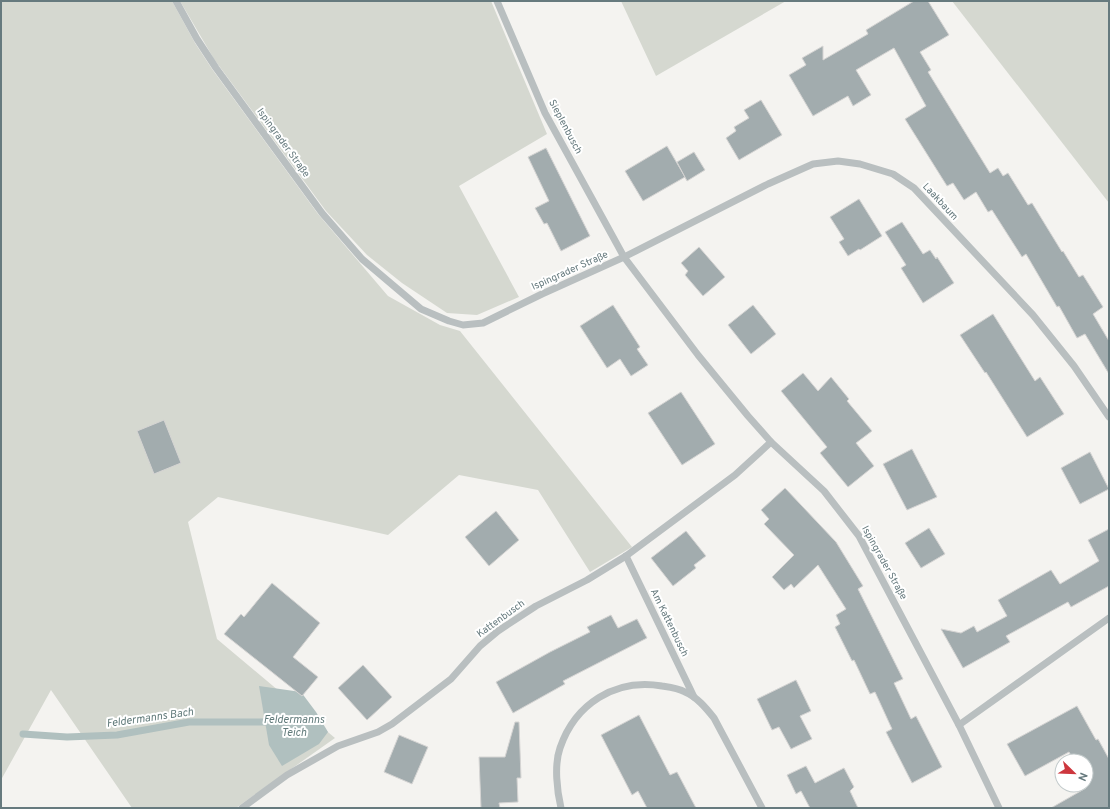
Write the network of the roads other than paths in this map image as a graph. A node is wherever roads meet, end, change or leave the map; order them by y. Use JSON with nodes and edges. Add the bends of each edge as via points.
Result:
{"nodes":[{"id":1,"x":176,"y":1,"type":"edge"},
{"id":2,"x":497,"y":1,"type":"edge"},
{"id":3,"x":624,"y":257,"type":"junction"},
{"id":4,"x":1109,"y":417,"type":"edge"},
{"id":5,"x":771,"y":442,"type":"junction"},
{"id":6,"x":626,"y":556,"type":"junction"},
{"id":7,"x":1109,"y":618,"type":"edge"},
{"id":8,"x":694,"y":698,"type":"junction"},
{"id":9,"x":959,"y":725,"type":"junction"},
{"id":10,"x":242,"y":808,"type":"edge"},
{"id":11,"x":561,"y":808,"type":"edge"},
{"id":12,"x":762,"y":808,"type":"edge"},
{"id":13,"x":999,"y":808,"type":"edge"}],
"edges":[{"from":1,"to":3,"type":"street","name":"Ispingrader Straße","via":[[216,68],[322,213],[362,259],[421,309],[449,322],[463,325],[483,323]]},
{"from":2,"to":3,"type":"street","name":"Sieplenbusch","via":[[545,113]]},
{"from":3,"to":4,"type":"street","name":"Laakbaum","via":[[768,184],[814,164],[838,161],[860,164],[893,174],[914,188],[1033,315],[1074,366]]},
{"from":3,"to":5,"type":"street","name":"Ispingrader Straße","via":[[698,355]]},
{"from":5,"to":6,"type":"street","name":"Kattenbusch","via":[[736,475]]},
{"from":5,"to":9,"type":"street","name":"Ispingrader Straße","via":[[824,491],[859,536]]},
{"from":6,"to":8,"type":"street","name":"Am Kattenbusch"},
{"from":6,"to":10,"type":"street","name":"Kattenbusch","via":[[587,580],[536,606],[498,631],[480,646],[451,678],[392,724],[378,732],[338,746],[287,775]]},
{"from":7,"to":9,"type":"street"},
{"from":8,"to":11,"type":"street","name":"Am Kattenbusch","via":[[677,689],[640,684],[612,690],[586,707],[574,720],[559,749],[557,768]]},
{"from":8,"to":12,"type":"street","name":"Am Kattenbusch","via":[[714,718]]},
{"from":9,"to":13,"type":"street","name":"Ispingrader Straße"}]}
